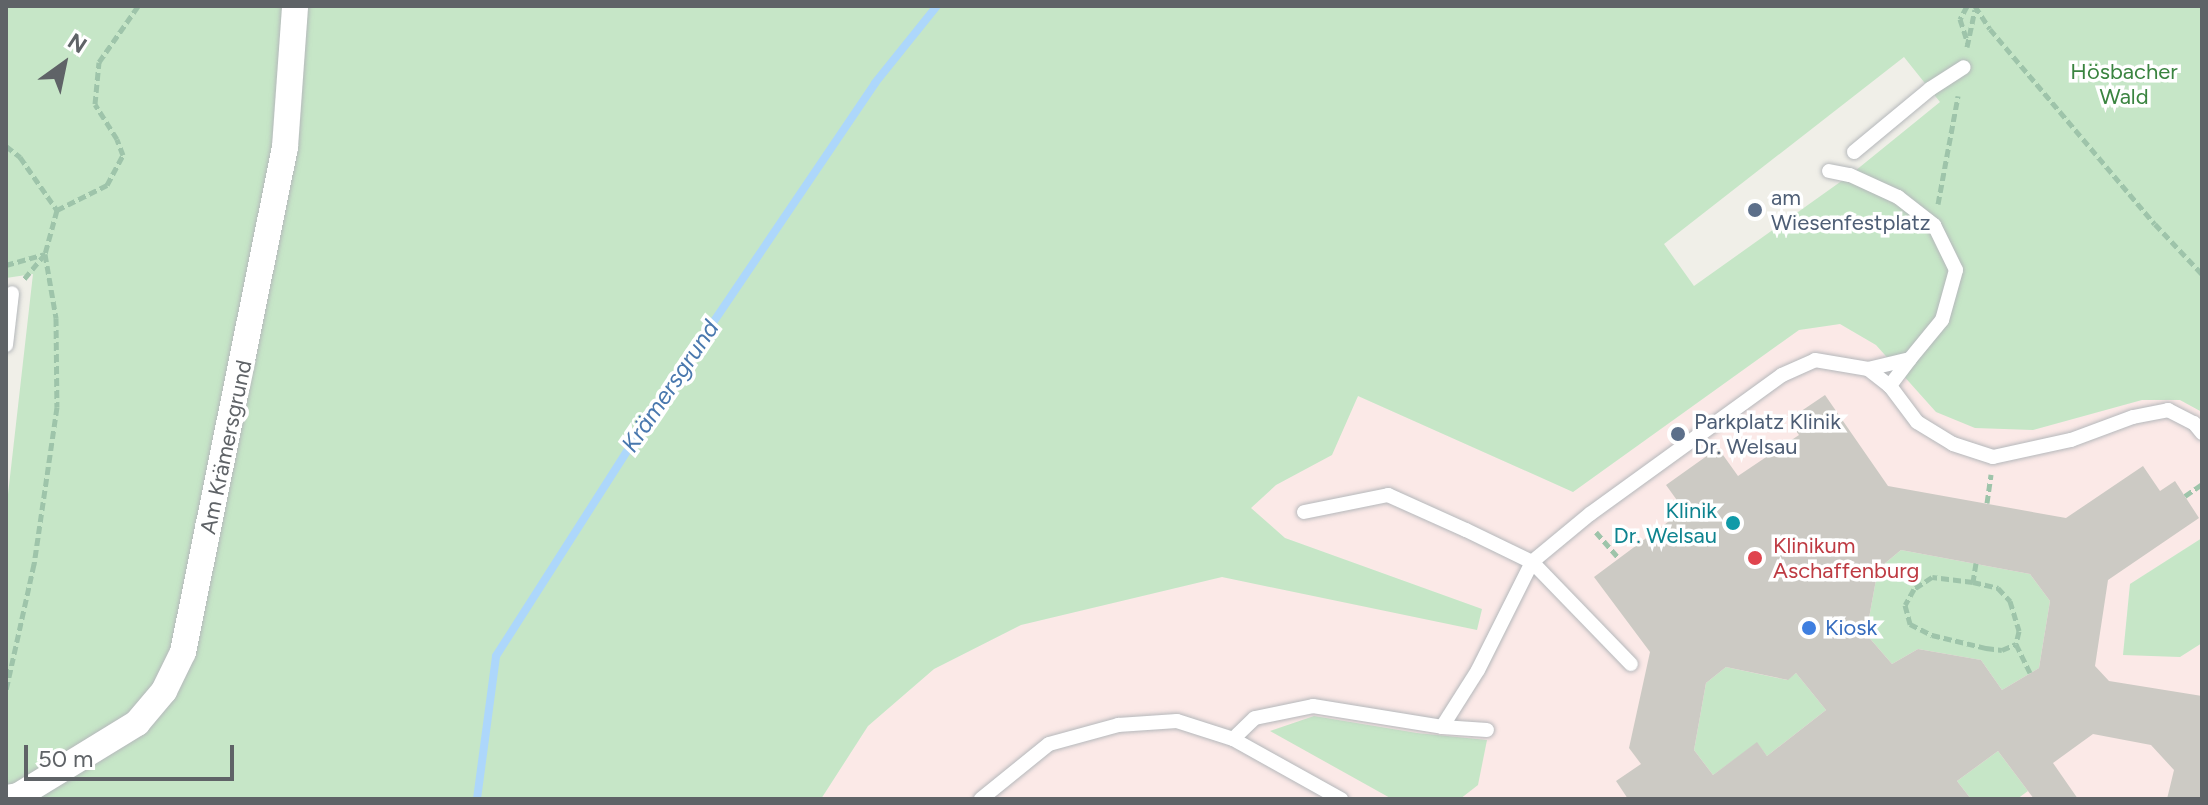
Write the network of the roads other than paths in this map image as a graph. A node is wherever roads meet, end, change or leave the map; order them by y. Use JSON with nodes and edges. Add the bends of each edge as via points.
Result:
{"nodes":[{"id":1,"x":295,"y":6,"type":"edge"},
{"id":2,"x":1964,"y":67,"type":"road end"},
{"id":3,"x":1854,"y":152,"type":"dead end"},
{"id":4,"x":1829,"y":171,"type":"dead end"},
{"id":5,"x":12,"y":293,"type":"road end"},
{"id":6,"x":6,"y":345,"type":"edge"},
{"id":7,"x":1910,"y":359,"type":"junction"},
{"id":8,"x":1868,"y":369,"type":"junction"},
{"id":9,"x":1890,"y":386,"type":"junction"},
{"id":10,"x":2202,"y":433,"type":"edge"},
{"id":11,"x":1304,"y":512,"type":"dead end"},
{"id":12,"x":1532,"y":562,"type":"junction"},
{"id":13,"x":1631,"y":664,"type":"dead end"},
{"id":14,"x":1442,"y":727,"type":"junction"},
{"id":15,"x":1487,"y":730,"type":"dead end"},
{"id":16,"x":1233,"y":739,"type":"junction"},
{"id":17,"x":6,"y":798,"type":"edge"},
{"id":18,"x":981,"y":799,"type":"edge"},
{"id":19,"x":1341,"y":799,"type":"edge"}],
"edges":[{"from":1,"to":17,"type":"street","name":"Am Krämersgrund","via":[[285,147],[183,652],[164,691],[137,723],[41,783]]},
{"from":2,"to":3,"type":"lane"},
{"from":4,"to":7,"type":"lane","via":[[1898,197],[1934,225],[1956,270],[1942,320]]},
{"from":5,"to":6,"type":"lane"},
{"from":7,"to":8,"type":"lane"},
{"from":7,"to":9,"type":"lane"},
{"from":8,"to":9,"type":"lane"},
{"from":8,"to":12,"type":"lane","via":[[1815,360],[1782,375]]},
{"from":9,"to":10,"type":"lane","via":[[1917,422],[1953,444],[1993,457],[2168,410]]},
{"from":11,"to":12,"type":"lane","via":[[1388,495]]},
{"from":12,"to":13,"type":"lane"},
{"from":12,"to":14,"type":"lane","via":[[1478,670]]},
{"from":14,"to":15,"type":"lane"},
{"from":14,"to":16,"type":"lane","via":[[1313,706],[1255,718]]},
{"from":16,"to":18,"type":"lane","via":[[1177,721],[1118,725],[1049,744]]},
{"from":16,"to":19,"type":"lane"}]}
